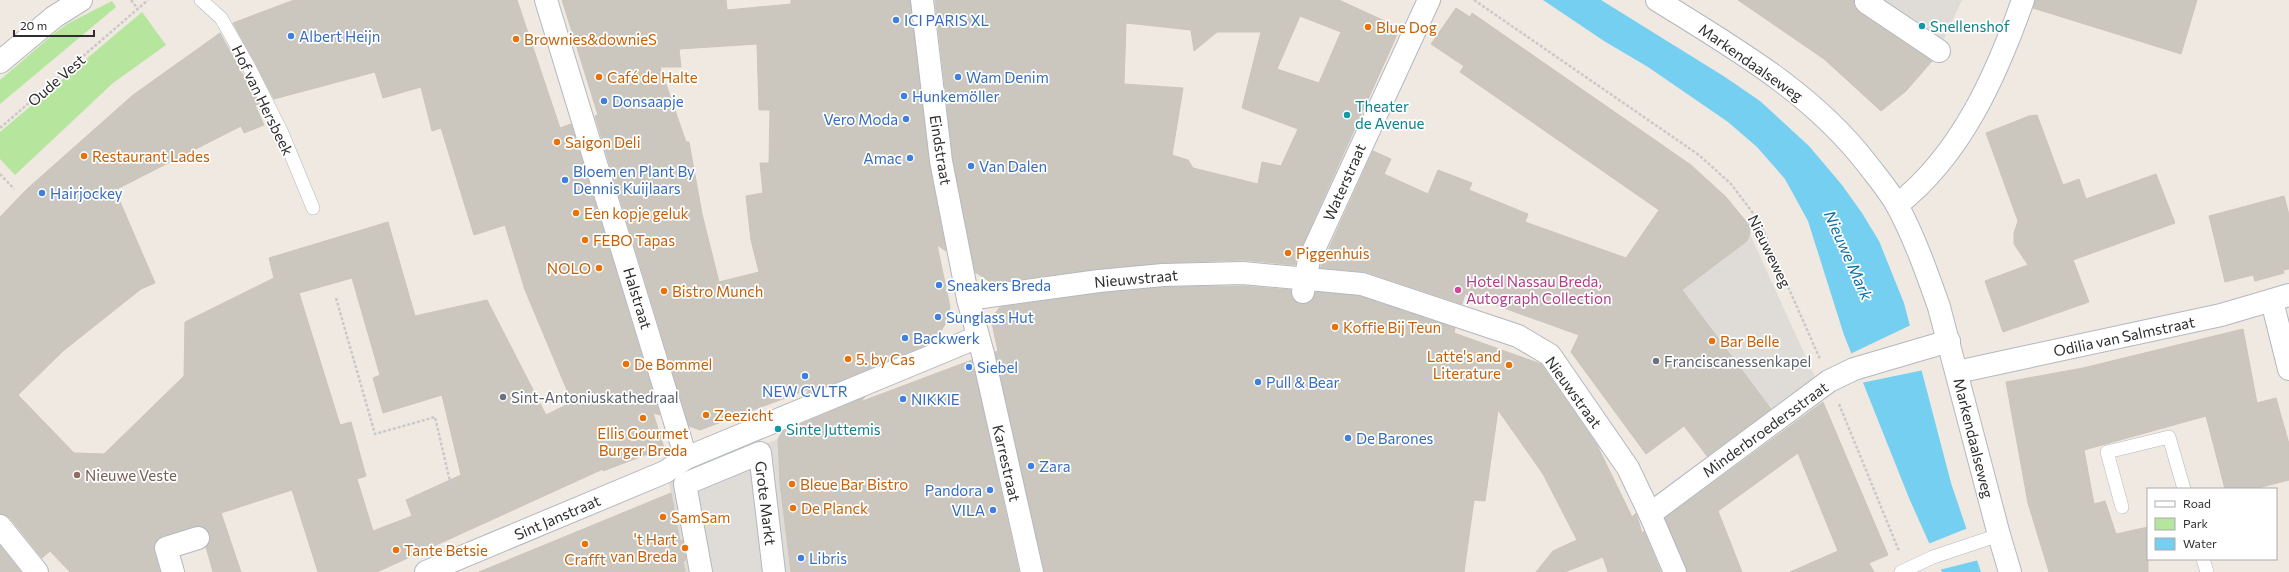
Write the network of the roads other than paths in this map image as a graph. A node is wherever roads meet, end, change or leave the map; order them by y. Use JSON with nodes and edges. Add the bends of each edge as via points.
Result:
{"nodes":[{"id":1,"x":81,"y":0,"type":"edge"},
{"id":2,"x":201,"y":0,"type":"edge"},
{"id":3,"x":546,"y":0,"type":"edge"},
{"id":4,"x":922,"y":0,"type":"edge"},
{"id":5,"x":1429,"y":0,"type":"edge"},
{"id":6,"x":1657,"y":0,"type":"edge"},
{"id":7,"x":2023,"y":0,"type":"edge"},
{"id":8,"x":1865,"y":1,"type":"edge"},
{"id":9,"x":1939,"y":51,"type":"dead end"},
{"id":10,"x":0,"y":62,"type":"edge"},
{"id":11,"x":1897,"y":205,"type":"junction"},
{"id":12,"x":313,"y":208,"type":"dead end"},
{"id":13,"x":1304,"y":285,"type":"junction"},
{"id":14,"x":2280,"y":298,"type":"edge"},
{"id":15,"x":968,"y":299,"type":"junction"},
{"id":16,"x":1949,"y":341,"type":"junction"},
{"id":17,"x":986,"y":348,"type":"junction"},
{"id":18,"x":2289,"y":369,"type":"edge"},
{"id":19,"x":1957,"y":372,"type":"junction"},
{"id":20,"x":711,"y":447,"type":"junction"},
{"id":21,"x":686,"y":458,"type":"junction"},
{"id":22,"x":719,"y":470,"type":"junction"},
{"id":23,"x":2184,"y":488,"type":"edge"},
{"id":24,"x":2122,"y":507,"type":"dead end"},
{"id":25,"x":1650,"y":514,"type":"junction"},
{"id":26,"x":0,"y":526,"type":"edge"},
{"id":27,"x":1999,"y":535,"type":"junction"},
{"id":28,"x":198,"y":538,"type":"dead end"},
{"id":29,"x":2203,"y":560,"type":"edge"},
{"id":30,"x":1904,"y":571,"type":"edge"},
{"id":31,"x":37,"y":572,"type":"edge"},
{"id":32,"x":173,"y":572,"type":"edge"},
{"id":33,"x":426,"y":572,"type":"edge"},
{"id":34,"x":701,"y":572,"type":"edge"},
{"id":35,"x":774,"y":572,"type":"edge"},
{"id":36,"x":1032,"y":572,"type":"edge"},
{"id":37,"x":1675,"y":572,"type":"edge"},
{"id":38,"x":2010,"y":572,"type":"edge"},
{"id":39,"x":2207,"y":572,"type":"edge"}],
"edges":[{"from":1,"to":10,"type":"street","via":[[54,17]]},
{"from":2,"to":12,"type":"lane","name":"Hof van Hersbeek","via":[[221,18],[249,67],[282,133]]},
{"from":3,"to":21,"type":"street","name":"Halstraat"},
{"from":4,"to":15,"type":"street","name":"Eindstraat","via":[[941,161]]},
{"from":5,"to":13,"type":"street","name":"Waterstraat","via":[[1316,246]]},
{"from":6,"to":11,"type":"street","name":"Markendaalseweg","via":[[1742,53],[1800,95],[1852,144]]},
{"from":7,"to":11,"type":"street","via":[[1986,92],[1969,120],[1930,176]]},
{"from":8,"to":9,"type":"street"},
{"from":11,"to":16,"type":"street","name":"Markendaalseweg","via":[[1927,272]]},
{"from":13,"to":15,"type":"street","name":"Nieuwstraat","via":[[1243,273],[1163,275]]},
{"from":13,"to":25,"type":"street","name":"Nieuwstraat","via":[[1362,284],[1518,336],[1550,355],[1628,468]]},
{"from":14,"to":18,"type":"street"},
{"from":14,"to":19,"type":"street","name":"Odilia van Salmstraat","via":[[2221,315]]},
{"from":15,"to":17,"type":"street","name":"Karrestraat"},
{"from":16,"to":19,"type":"street","name":"Markendaalseweg"},
{"from":16,"to":25,"type":"street","name":"Minderbroedersstraat","via":[[1887,359],[1830,380]]},
{"from":17,"to":20,"type":"street","name":"Sint Janstraat"},
{"from":17,"to":36,"type":"street","name":"Karrestraat"},
{"from":19,"to":27,"type":"street","name":"Markendaalseweg"},
{"from":20,"to":21,"type":"street","name":"Sint Janstraat"},
{"from":20,"to":22,"type":"street"},
{"from":21,"to":33,"type":"street","name":"Sint Janstraat","via":[[665,472]]},
{"from":22,"to":34,"type":"street","name":"Grote Markt","via":[[685,484]]},
{"from":22,"to":35,"type":"street","name":"Grote Markt","via":[[760,454]]},
{"from":23,"to":24,"type":"lane","via":[[2169,437],[2107,452]]},
{"from":25,"to":37,"type":"street","name":"Nieuwstraat"},
{"from":26,"to":31,"type":"street"},
{"from":27,"to":30,"type":"lane","via":[[1933,557]]},
{"from":27,"to":38,"type":"street","name":"Markendaalseweg"},
{"from":28,"to":32,"type":"street","via":[[166,548]]},
{"from":29,"to":39,"type":"lane"}]}
